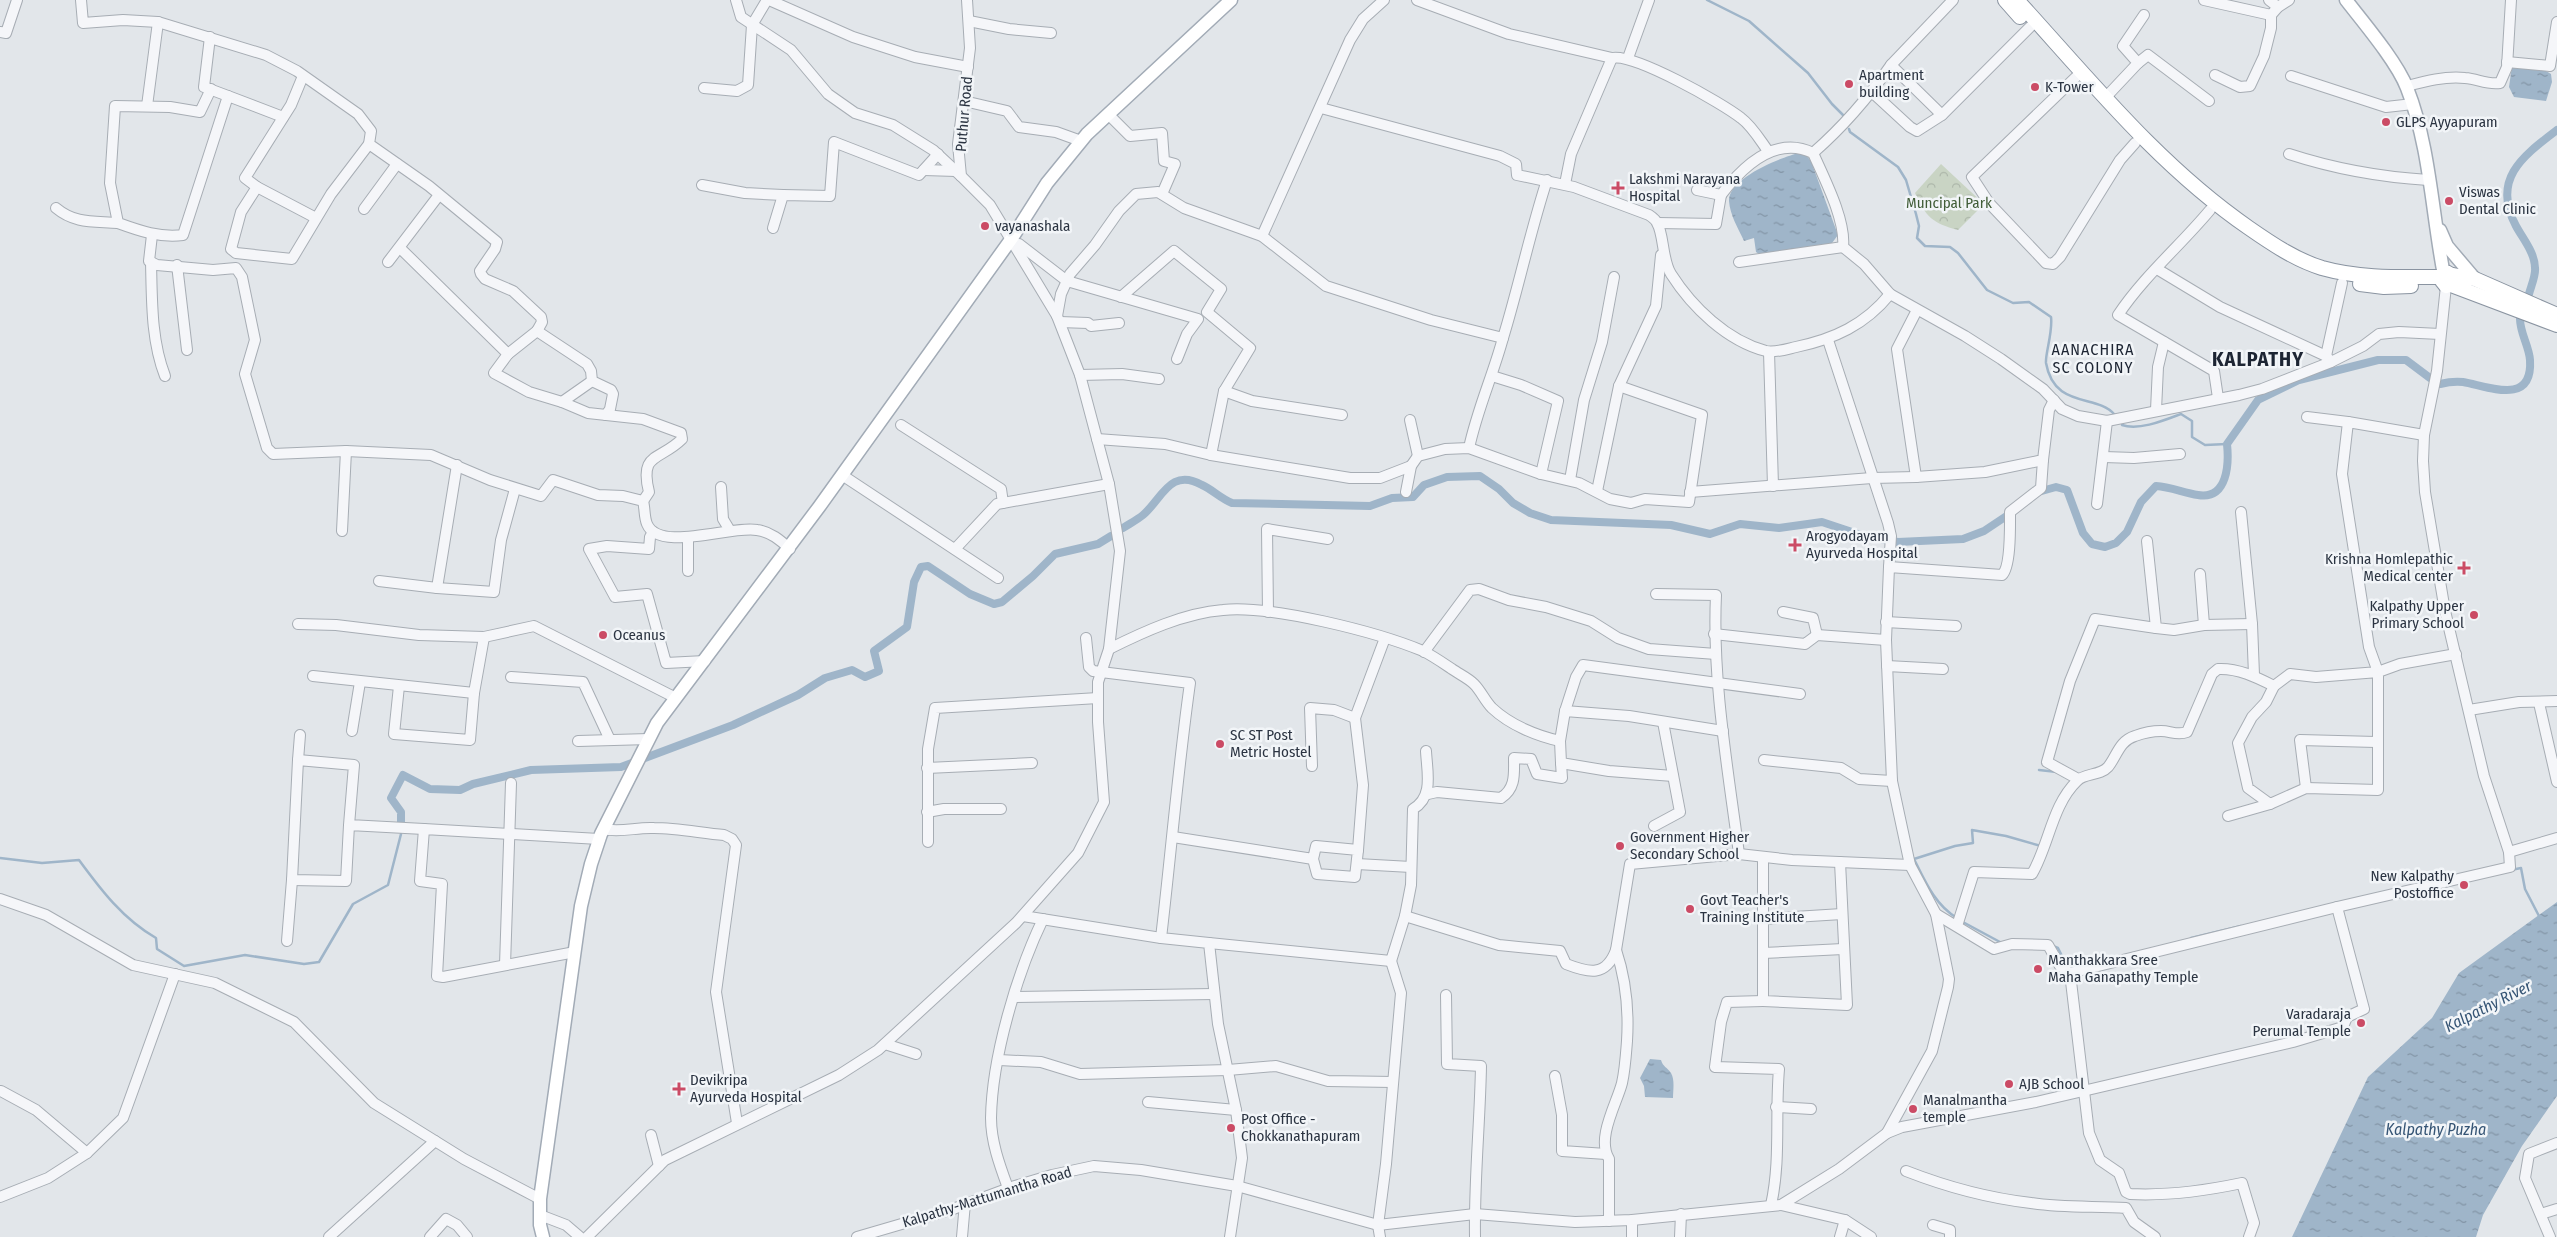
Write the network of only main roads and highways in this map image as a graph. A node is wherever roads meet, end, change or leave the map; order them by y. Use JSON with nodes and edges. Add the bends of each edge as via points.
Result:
{"nodes":[{"id":1,"x":1231,"y":0,"type":"edge"},
{"id":2,"x":2005,"y":0,"type":"edge"},
{"id":3,"x":2017,"y":0,"type":"edge"},
{"id":4,"x":2346,"y":0,"type":"edge"},
{"id":5,"x":2434,"y":219,"type":"junction"},
{"id":6,"x":2475,"y":279,"type":"junction"},
{"id":7,"x":2447,"y":280,"type":"junction"},
{"id":8,"x":2557,"y":315,"type":"edge"},
{"id":9,"x":2557,"y":325,"type":"edge"},
{"id":10,"x":543,"y":1237,"type":"edge"}],
"edges":[{"from":1,"to":10,"type":"main road","via":[[1108,114],[1047,183],[1012,238],[789,549],[657,723],[601,834],[581,906],[540,1199]]},
{"from":2,"to":7,"type":"highway","via":[[2135,143],[2210,210],[2241,233],[2294,265],[2342,283],[2384,287]]},
{"from":3,"to":7,"type":"highway","via":[[2162,159],[2243,224],[2288,253],[2321,268],[2344,274]]},
{"from":4,"to":5,"type":"main road","via":[[2407,86]]},
{"from":5,"to":6,"type":"main road","via":[[2447,246]]},
{"from":5,"to":7,"type":"main road"},
{"from":6,"to":7,"type":"highway"},
{"from":6,"to":8,"type":"highway"},
{"from":7,"to":9,"type":"highway"}]}
